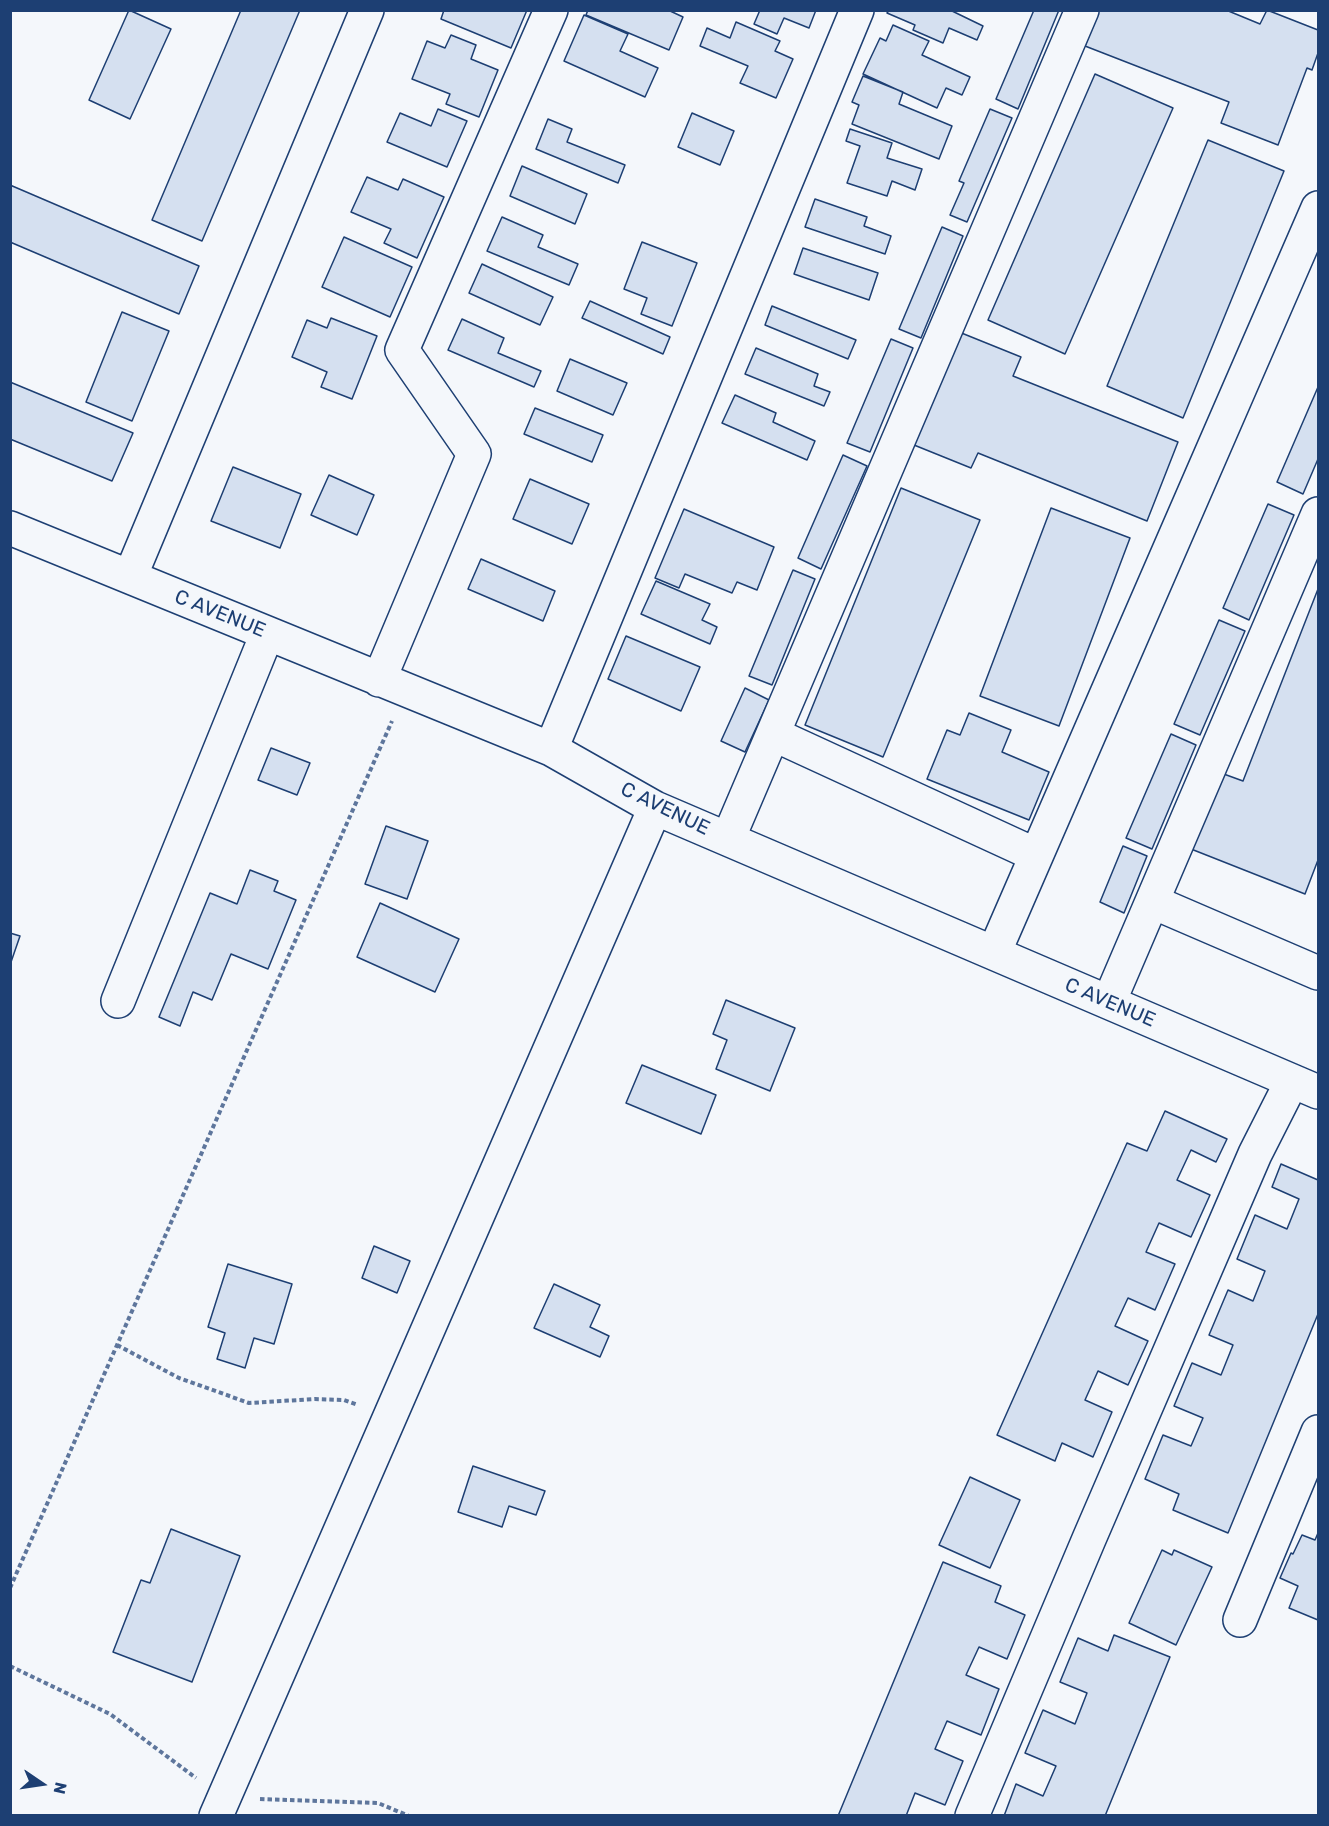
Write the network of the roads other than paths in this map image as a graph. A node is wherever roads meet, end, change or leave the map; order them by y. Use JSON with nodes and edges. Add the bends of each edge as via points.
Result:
{"nodes":[{"id":1,"x":367,"y":10,"type":"edge"},
{"id":2,"x":551,"y":10,"type":"edge"},
{"id":3,"x":857,"y":10,"type":"edge"},
{"id":4,"x":1082,"y":10,"type":"edge"},
{"id":5,"x":1318,"y":208,"type":"edge"},
{"id":6,"x":1318,"y":514,"type":"edge"},
{"id":7,"x":10,"y":528,"type":"edge"},
{"id":8,"x":130,"y":577,"type":"junction"},
{"id":9,"x":267,"y":634,"type":"junction"},
{"id":10,"x":392,"y":685,"type":"junction"},
{"id":11,"x":773,"y":734,"type":"junction"},
{"id":12,"x":551,"y":749,"type":"junction"},
{"id":13,"x":656,"y":808,"type":"junction"},
{"id":14,"x":728,"y":839,"type":"junction"},
{"id":15,"x":1036,"y":855,"type":"junction"},
{"id":16,"x":1152,"y":902,"type":"junction"},
{"id":17,"x":994,"y":953,"type":"junction"},
{"id":18,"x":1318,"y":973,"type":"edge"},
{"id":19,"x":118,"y":1002,"type":"dead end"},
{"id":20,"x":1109,"y":1002,"type":"junction"},
{"id":21,"x":1305,"y":1086,"type":"edge"},
{"id":22,"x":1318,"y":1432,"type":"edge"},
{"id":23,"x":1240,"y":1620,"type":"dead end"},
{"id":24,"x":216,"y":1815,"type":"edge"},
{"id":25,"x":972,"y":1815,"type":"edge"}],
"edges":[{"from":1,"to":8,"type":"street"},
{"from":2,"to":10,"type":"street","via":[[402,350],[474,454]]},
{"from":3,"to":12,"type":"street"},
{"from":4,"to":11,"type":"street"},
{"from":5,"to":15,"type":"street"},
{"from":6,"to":16,"type":"street"},
{"from":7,"to":8,"type":"street","name":"C AVENUE"},
{"from":8,"to":9,"type":"street","name":"C AVENUE"},
{"from":9,"to":10,"type":"street","name":"C AVENUE"},
{"from":9,"to":19,"type":"street"},
{"from":10,"to":12,"type":"street","name":"C AVENUE"},
{"from":11,"to":14,"type":"street"},
{"from":11,"to":15,"type":"street"},
{"from":12,"to":13,"type":"street","name":"C AVENUE"},
{"from":13,"to":14,"type":"street","name":"C AVENUE"},
{"from":13,"to":24,"type":"street"},
{"from":14,"to":17,"type":"street","name":"C AVENUE"},
{"from":15,"to":17,"type":"street"},
{"from":16,"to":18,"type":"street"},
{"from":16,"to":20,"type":"street"},
{"from":17,"to":20,"type":"street","name":"C AVENUE"},
{"from":20,"to":21,"type":"street","name":"C AVENUE"},
{"from":21,"to":25,"type":"street","via":[[1255,1154]]},
{"from":22,"to":23,"type":"street"}]}
